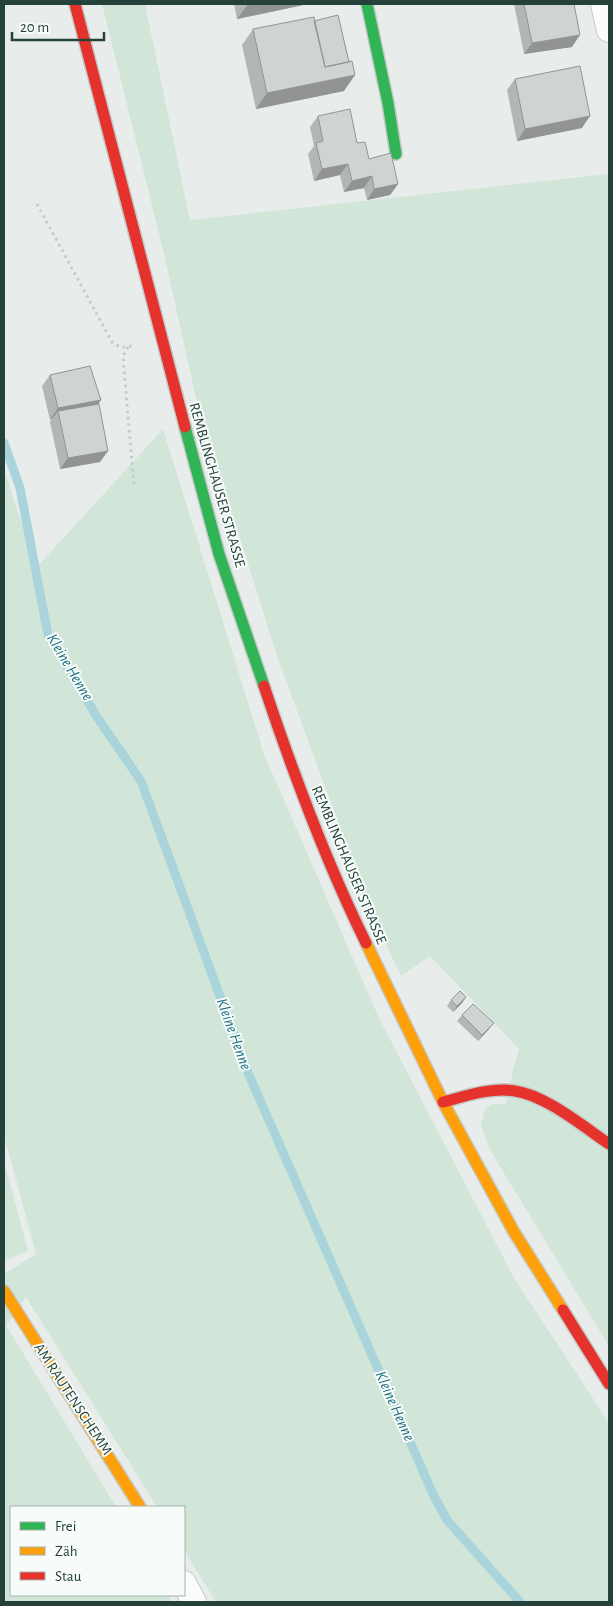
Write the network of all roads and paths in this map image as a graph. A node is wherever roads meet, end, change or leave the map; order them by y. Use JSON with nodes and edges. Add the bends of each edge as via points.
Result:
{"nodes":[{"id":1,"x":75,"y":4,"type":"edge"},
{"id":2,"x":367,"y":4,"type":"edge"},
{"id":3,"x":603,"y":4,"type":"edge"},
{"id":4,"x":609,"y":30,"type":"edge"},
{"id":5,"x":396,"y":154,"type":"dead end"},
{"id":6,"x":37,"y":204,"type":"dead end"},
{"id":7,"x":161,"y":337,"type":"junction"},
{"id":8,"x":128,"y":347,"type":"junction"},
{"id":9,"x":134,"y":486,"type":"dead end"},
{"id":10,"x":443,"y":1102,"type":"junction"},
{"id":11,"x":609,"y":1144,"type":"edge"},
{"id":12,"x":4,"y":1291,"type":"edge"},
{"id":13,"x":609,"y":1384,"type":"edge"},
{"id":14,"x":139,"y":1506,"type":"edge"},
{"id":15,"x":185,"y":1586,"type":"edge"},
{"id":16,"x":194,"y":1602,"type":"edge"}],
"edges":[{"from":1,"to":7,"type":"main road","name":"REMBLINGHAUSER STRASSE"},
{"from":2,"to":5,"type":"main road"},
{"from":3,"to":4,"type":"street"},
{"from":6,"to":8,"type":"path","via":[[112,342],[116,346]]},
{"from":7,"to":8,"type":"path"},
{"from":7,"to":10,"type":"main road","name":"REMBLINGHAUSER STRASSE","via":[[219,554],[306,803],[353,917]]},
{"from":8,"to":9,"type":"path","via":[[123,356]]},
{"from":10,"to":11,"type":"main road","via":[[483,1092],[517,1091],[535,1098]]},
{"from":10,"to":13,"type":"main road","name":"REMBLINGHAUSER STRASSE","via":[[514,1232]]},
{"from":12,"to":14,"type":"main road","name":"AM RAUTENSCHEMM"},
{"from":15,"to":16,"type":"street"}]}
